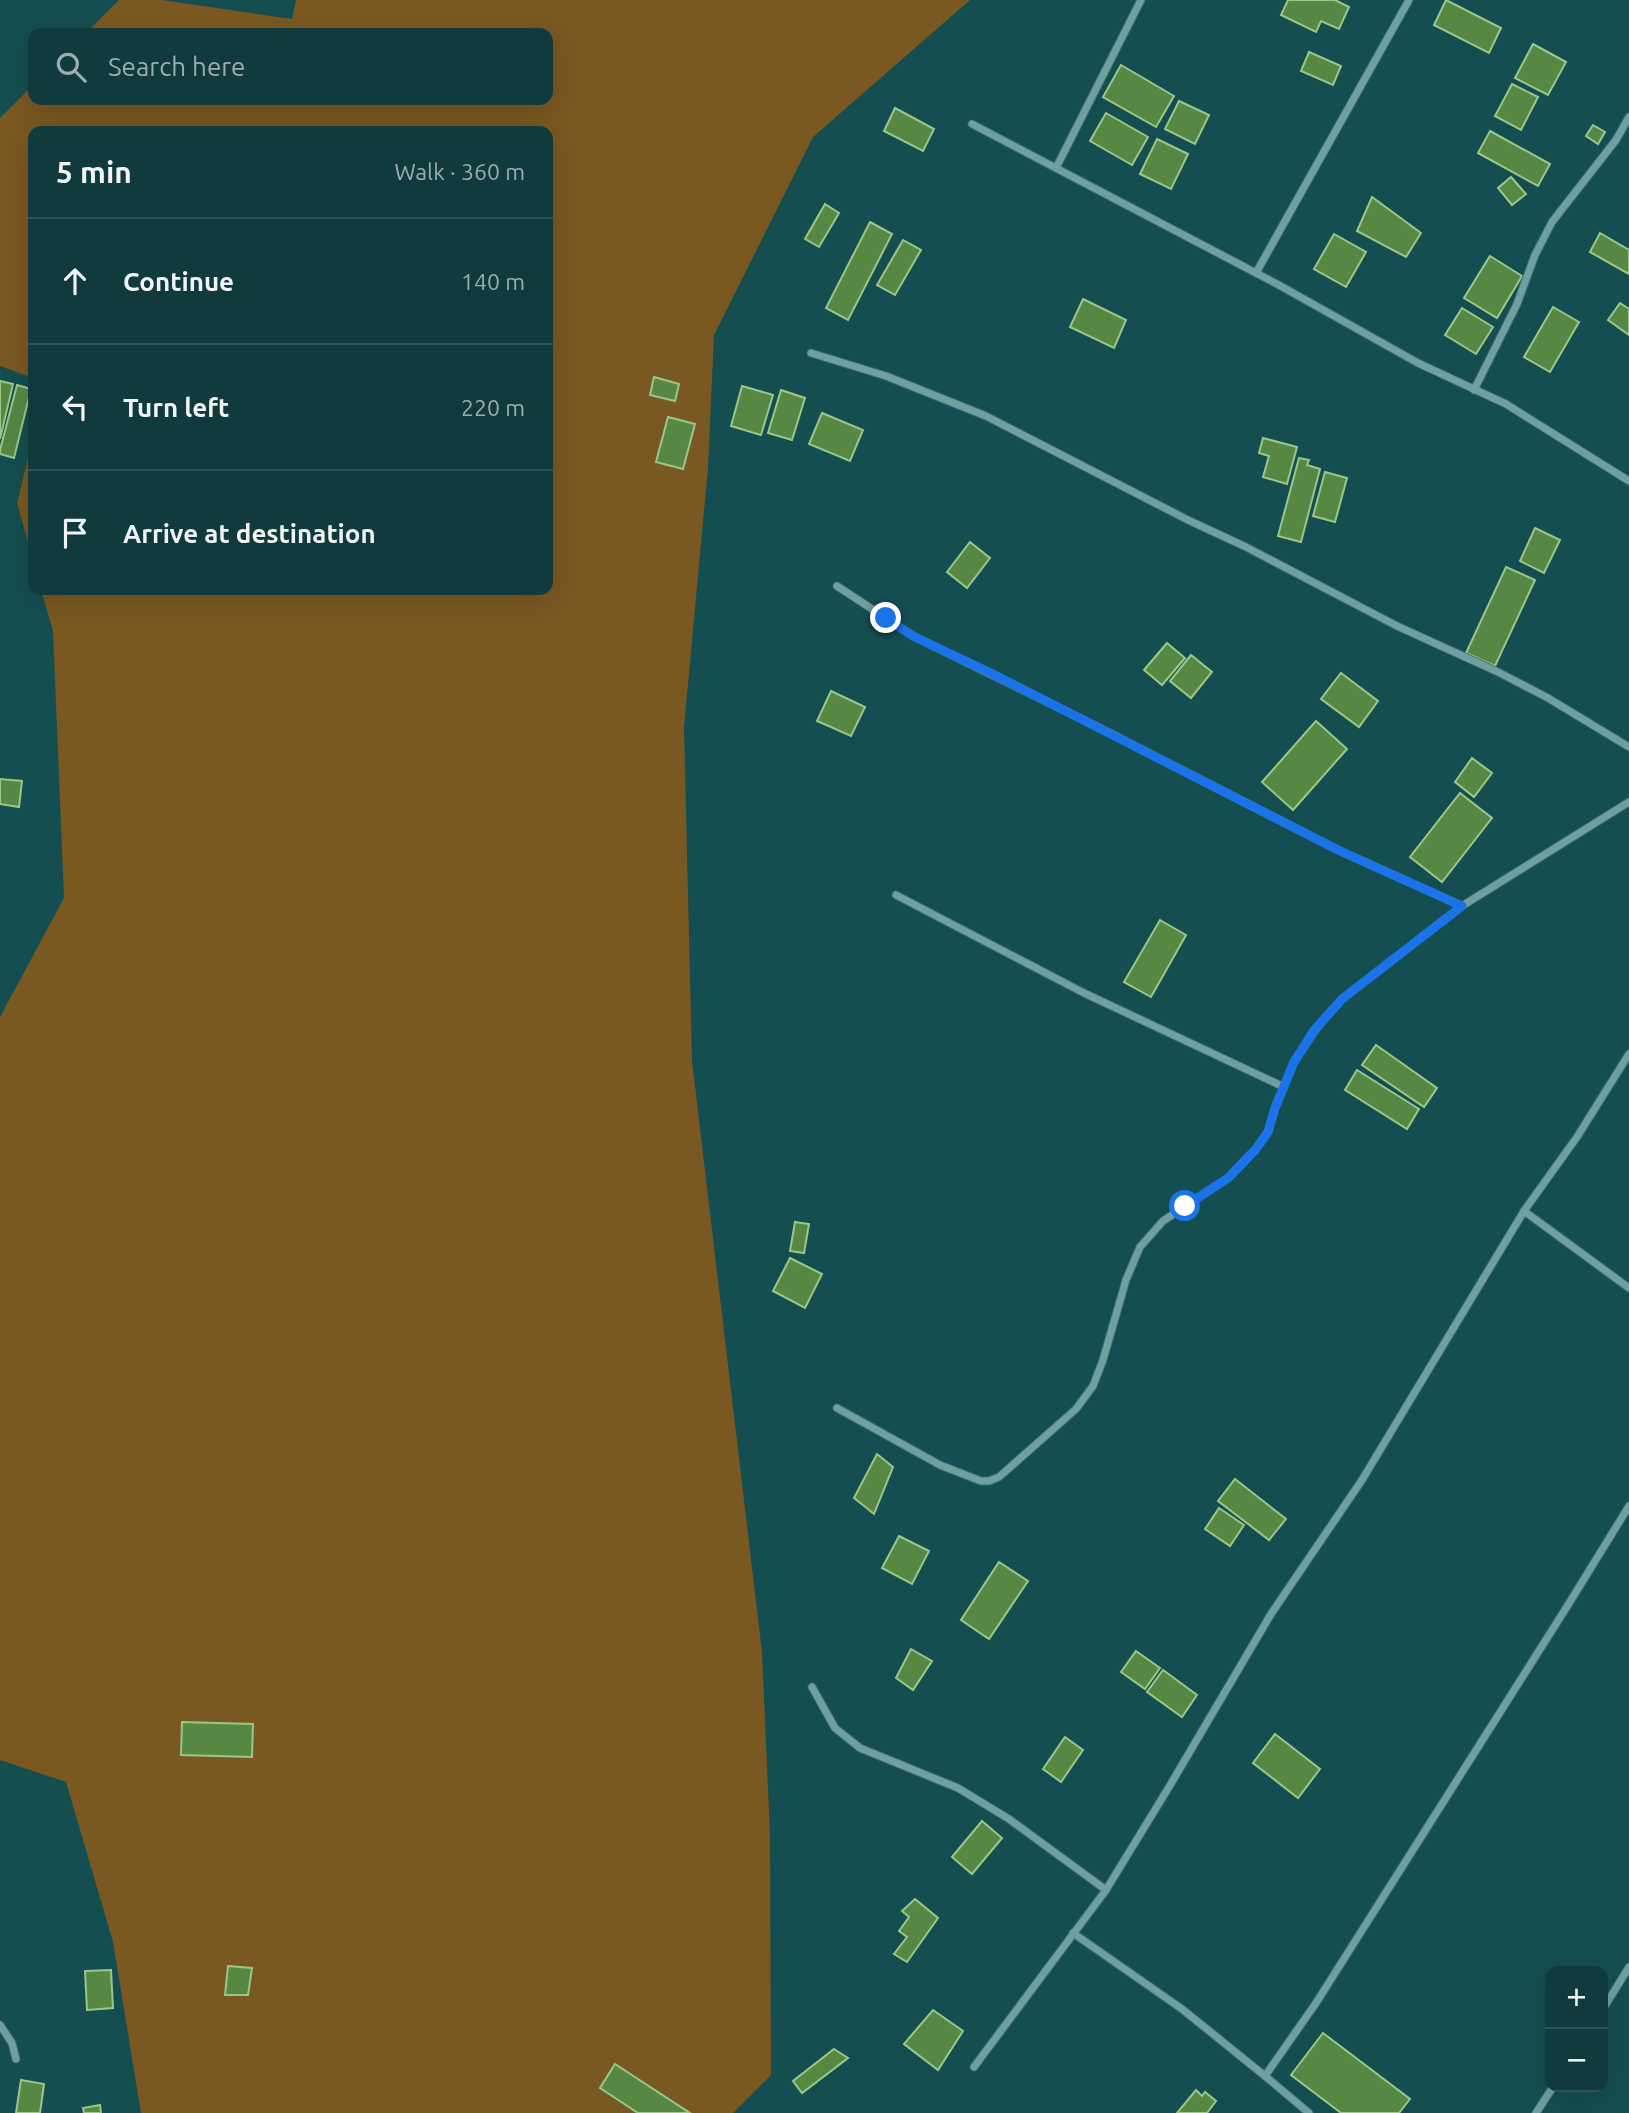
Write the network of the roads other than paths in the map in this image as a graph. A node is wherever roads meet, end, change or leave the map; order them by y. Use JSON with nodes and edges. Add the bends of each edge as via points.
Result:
{"nodes":[{"id":1,"x":1141,"y":0,"type":"edge"},
{"id":2,"x":1409,"y":0,"type":"edge"},
{"id":3,"x":1629,"y":117,"type":"edge"},
{"id":4,"x":972,"y":124,"type":"dead end"},
{"id":5,"x":1056,"y":168,"type":"junction"},
{"id":6,"x":1256,"y":273,"type":"junction"},
{"id":7,"x":811,"y":353,"type":"dead end"},
{"id":8,"x":1475,"y":390,"type":"junction"},
{"id":9,"x":1629,"y":481,"type":"edge"},
{"id":10,"x":837,"y":586,"type":"dead end"},
{"id":11,"x":1629,"y":747,"type":"edge"},
{"id":12,"x":1629,"y":802,"type":"edge"},
{"id":13,"x":896,"y":895,"type":"dead end"},
{"id":14,"x":1462,"y":906,"type":"junction"},
{"id":15,"x":1629,"y":1054,"type":"edge"},
{"id":16,"x":1284,"y":1087,"type":"junction"},
{"id":17,"x":1524,"y":1211,"type":"junction"},
{"id":18,"x":1629,"y":1288,"type":"edge"},
{"id":19,"x":837,"y":1408,"type":"dead end"},
{"id":20,"x":1629,"y":1506,"type":"edge"},
{"id":21,"x":812,"y":1687,"type":"dead end"},
{"id":22,"x":1106,"y":1890,"type":"junction"},
{"id":23,"x":1073,"y":1933,"type":"junction"},
{"id":24,"x":1629,"y":1967,"type":"edge"},
{"id":25,"x":1608,"y":2001,"type":"edge"},
{"id":26,"x":0,"y":2025,"type":"edge"},
{"id":27,"x":16,"y":2059,"type":"dead end"},
{"id":28,"x":974,"y":2067,"type":"dead end"},
{"id":29,"x":1265,"y":2076,"type":"junction"},
{"id":30,"x":1550,"y":2092,"type":"edge"},
{"id":31,"x":1308,"y":2113,"type":"edge"},
{"id":32,"x":1535,"y":2113,"type":"edge"}],
"edges":[{"from":1,"to":5,"type":"street"},
{"from":2,"to":6,"type":"street"},
{"from":3,"to":8,"type":"street","via":[[1552,222]]},
{"from":4,"to":5,"type":"street"},
{"from":5,"to":6,"type":"street"},
{"from":6,"to":8,"type":"street"},
{"from":7,"to":11,"type":"street","via":[[886,376],[986,416],[1548,698]]},
{"from":8,"to":9,"type":"street","via":[[1506,404]]},
{"from":10,"to":14,"type":"street","via":[[913,636],[1338,850]]},
{"from":12,"to":14,"type":"street"},
{"from":13,"to":16,"type":"street","via":[[1084,993]]},
{"from":14,"to":16,"type":"street","via":[[1342,999],[1315,1029]]},
{"from":15,"to":17,"type":"street"},
{"from":16,"to":19,"type":"street","via":[[1268,1132],[1256,1149],[1228,1178],[1163,1221],[1140,1247],[1093,1386],[1076,1409],[999,1477],[981,1480],[940,1465]]},
{"from":17,"to":18,"type":"street"},
{"from":17,"to":22,"type":"street","via":[[1363,1480],[1272,1614]]},
{"from":20,"to":29,"type":"street","via":[[1316,2003]]},
{"from":21,"to":22,"type":"street","via":[[835,1728],[860,1748],[958,1788]]},
{"from":22,"to":23,"type":"street"},
{"from":23,"to":28,"type":"street"},
{"from":23,"to":29,"type":"street","via":[[1182,2009]]},
{"from":24,"to":25,"type":"street"},
{"from":26,"to":27,"type":"street"},
{"from":29,"to":31,"type":"street"},
{"from":30,"to":32,"type":"street"}]}
